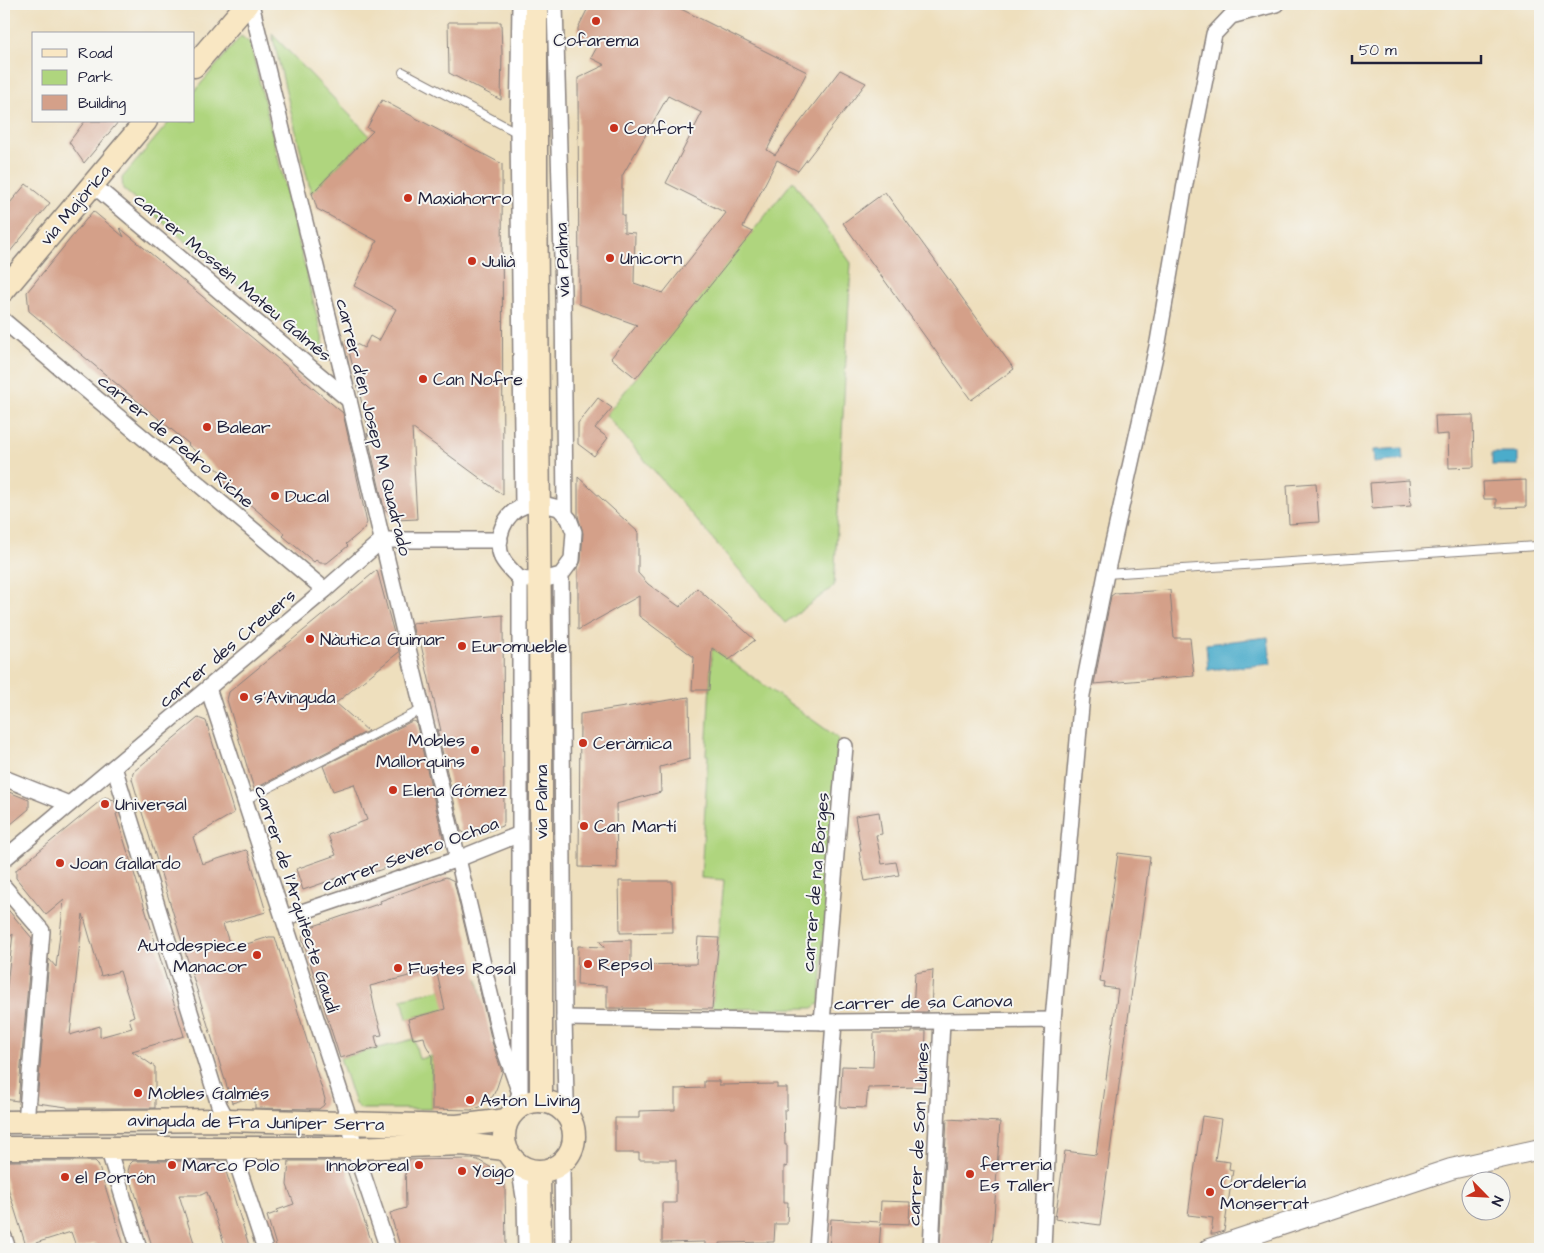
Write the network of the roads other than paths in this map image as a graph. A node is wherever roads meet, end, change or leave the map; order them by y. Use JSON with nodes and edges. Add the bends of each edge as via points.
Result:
{"nodes":[{"id":1,"x":247,"y":4,"type":"edge"},
{"id":2,"x":251,"y":4,"type":"edge"},
{"id":3,"x":1276,"y":4,"type":"edge"},
{"id":4,"x":538,"y":5,"type":"edge"},
{"id":5,"x":195,"y":65,"type":"edge"},
{"id":6,"x":403,"y":72,"type":"dead end"},
{"id":7,"x":145,"y":122,"type":"edge"},
{"id":8,"x":518,"y":133,"type":"junction"},
{"id":9,"x":92,"y":184,"type":"junction"},
{"id":10,"x":4,"y":290,"type":"edge"},
{"id":11,"x":4,"y":320,"type":"edge"},
{"id":12,"x":349,"y":400,"type":"junction"},
{"id":13,"x":531,"y":504,"type":"junction"},
{"id":14,"x":565,"y":514,"type":"junction"},
{"id":15,"x":382,"y":540,"type":"junction"},
{"id":16,"x":500,"y":540,"type":"junction"},
{"id":17,"x":1537,"y":546,"type":"dead end"},
{"id":18,"x":1106,"y":574,"type":"junction"},
{"id":19,"x":540,"y":578,"type":"junction"},
{"id":20,"x":325,"y":590,"type":"junction"},
{"id":21,"x":208,"y":688,"type":"junction"},
{"id":22,"x":423,"y":708,"type":"junction"},
{"id":23,"x":845,"y":746,"type":"dead end"},
{"id":24,"x":114,"y":767,"type":"junction"},
{"id":25,"x":4,"y":778,"type":"edge"},
{"id":26,"x":245,"y":800,"type":"junction"},
{"id":27,"x":69,"y":804,"type":"junction"},
{"id":28,"x":520,"y":834,"type":"junction"},
{"id":29,"x":4,"y":859,"type":"edge"},
{"id":30,"x":458,"y":859,"type":"junction"},
{"id":31,"x":4,"y":887,"type":"edge"},
{"id":32,"x":284,"y":918,"type":"junction"},
{"id":33,"x":564,"y":1018,"type":"junction"},
{"id":34,"x":1053,"y":1020,"type":"junction"},
{"id":35,"x":942,"y":1021,"type":"junction"},
{"id":36,"x":828,"y":1022,"type":"junction"},
{"id":37,"x":541,"y":1101,"type":"junction"},
{"id":38,"x":514,"y":1108,"type":"junction"},
{"id":39,"x":568,"y":1117,"type":"junction"},
{"id":40,"x":227,"y":1120,"type":"junction"},
{"id":41,"x":15,"y":1122,"type":"edge"},
{"id":42,"x":350,"y":1122,"type":"junction"},
{"id":43,"x":4,"y":1148,"type":"edge"},
{"id":44,"x":108,"y":1148,"type":"junction"},
{"id":45,"x":232,"y":1148,"type":"junction"},
{"id":46,"x":354,"y":1148,"type":"junction"},
{"id":47,"x":1540,"y":1149,"type":"edge"},
{"id":48,"x":521,"y":1162,"type":"junction"},
{"id":49,"x":562,"y":1163,"type":"junction"},
{"id":50,"x":4,"y":1237,"type":"edge"},
{"id":51,"x":8,"y":1249,"type":"edge"},
{"id":52,"x":139,"y":1249,"type":"edge"},
{"id":53,"x":265,"y":1249,"type":"edge"},
{"id":54,"x":388,"y":1249,"type":"edge"},
{"id":55,"x":526,"y":1249,"type":"edge"},
{"id":56,"x":540,"y":1249,"type":"edge"},
{"id":57,"x":563,"y":1249,"type":"edge"},
{"id":58,"x":817,"y":1249,"type":"edge"},
{"id":59,"x":931,"y":1249,"type":"edge"},
{"id":60,"x":1044,"y":1249,"type":"edge"},
{"id":61,"x":1209,"y":1249,"type":"edge"}],
"edges":[{"from":1,"to":5,"type":"main road"},
{"from":2,"to":12,"type":"street","name":"carrer d'en Josep M. Quadrado"},
{"from":3,"to":18,"type":"street","via":[[1231,16],[1214,34],[1158,342]]},
{"from":4,"to":8,"type":"street"},
{"from":4,"to":13,"type":"main road","name":"via Palma"},
{"from":4,"to":14,"type":"street","name":"via Palma","via":[[564,304]]},
{"from":6,"to":8,"type":"lane"},
{"from":7,"to":9,"type":"main road","name":"via Majòrica"},
{"from":8,"to":13,"type":"street"},
{"from":9,"to":10,"type":"main road","name":"via Majòrica"},
{"from":9,"to":12,"type":"street","name":"carrer Mossèn Mateu Galmés"},
{"from":11,"to":20,"type":"street","name":"carrer de Pedro Riche"},
{"from":12,"to":15,"type":"street","name":"carrer d'en Josep M. Quadrado"},
{"from":13,"to":14,"type":"street","via":[[559,508]]},
{"from":13,"to":16,"type":"street","via":[[507,519]]},
{"from":13,"to":19,"type":"main road","name":"via Palma"},
{"from":14,"to":19,"type":"street","via":[[574,532],[572,560]]},
{"from":15,"to":16,"type":"street"},
{"from":15,"to":20,"type":"street","name":"carrer des Creuers"},
{"from":15,"to":22,"type":"street","name":"carrer d'en Josep M. Quadrado"},
{"from":16,"to":19,"type":"street","via":[[502,558],[513,572]]},
{"from":17,"to":18,"type":"lane"},
{"from":18,"to":34,"type":"street","via":[[1082,695]]},
{"from":19,"to":28,"type":"street","name":"via Palma"},
{"from":19,"to":33,"type":"street","name":"via Palma"},
{"from":19,"to":37,"type":"main road","name":"via Palma"},
{"from":20,"to":21,"type":"street","name":"carrer des Creuers"},
{"from":21,"to":24,"type":"street","name":"carrer des Creuers"},
{"from":21,"to":26,"type":"street","name":"carrer de l'Arquitecte Gaudí"},
{"from":22,"to":26,"type":"lane"},
{"from":22,"to":30,"type":"street","name":"carrer d'en Josep M. Quadrado"},
{"from":23,"to":36,"type":"street","name":"carrer de na Borges"},
{"from":24,"to":27,"type":"street","name":"carrer des Creuers"},
{"from":24,"to":40,"type":"street","via":[[219,1105]]},
{"from":25,"to":27,"type":"street"},
{"from":26,"to":32,"type":"street","name":"carrer de l'Arquitecte Gaudí"},
{"from":27,"to":29,"type":"street","name":"carrer des Creuers"},
{"from":28,"to":30,"type":"street","name":"carrer Severo Ochoa"},
{"from":28,"to":38,"type":"street","name":"via Palma"},
{"from":30,"to":32,"type":"street","name":"carrer Severo Ochoa"},
{"from":30,"to":38,"type":"street","name":"carrer d'en Josep M. Quadrado"},
{"from":31,"to":41,"type":"street","via":[[42,931]]},
{"from":32,"to":42,"type":"street","name":"carrer de l'Arquitecte Gaudí"},
{"from":33,"to":36,"type":"street","name":"carrer de sa Canova"},
{"from":33,"to":39,"type":"street","name":"via Palma"},
{"from":34,"to":35,"type":"street","name":"carrer de sa Canova"},
{"from":34,"to":60,"type":"street"},
{"from":35,"to":36,"type":"street","name":"carrer de sa Canova"},
{"from":35,"to":59,"type":"street","name":"carrer de Son Llunes"},
{"from":36,"to":58,"type":"street","name":"carrer de na Borges"},
{"from":37,"to":38,"type":"main road"},
{"from":37,"to":39,"type":"main road","via":[[562,1109]]},
{"from":38,"to":42,"type":"main road","name":"avinguda de Fra Juníper Serra","via":[[458,1126]]},
{"from":38,"to":48,"type":"main road","via":[[503,1139]]},
{"from":39,"to":49,"type":"main road","via":[[574,1133],[573,1143]]},
{"from":40,"to":41,"type":"main road","name":"avinguda de Fra Juníper Serra"},
{"from":40,"to":42,"type":"main road","name":"avinguda de Fra Juníper Serra"},
{"from":42,"to":46,"type":"street","name":"carrer de l'Arquitecte Gaudí"},
{"from":43,"to":44,"type":"main road","name":"avinguda de Fra Juníper Serra"},
{"from":44,"to":45,"type":"main road","name":"avinguda de Fra Juníper Serra"},
{"from":44,"to":52,"type":"street"},
{"from":45,"to":46,"type":"main road","name":"avinguda de Fra Juníper Serra"},
{"from":45,"to":53,"type":"street"},
{"from":46,"to":48,"type":"main road","name":"avinguda de Fra Juníper Serra","via":[[462,1144]]},
{"from":46,"to":54,"type":"street","name":"carrer de l'Arquitecte Gaudí"},
{"from":47,"to":61,"type":"street","via":[[1451,1169]]},
{"from":48,"to":49,"type":"main road","via":[[553,1169]]},
{"from":48,"to":55,"type":"street"},
{"from":48,"to":56,"type":"main road"},
{"from":49,"to":57,"type":"street"},
{"from":50,"to":51,"type":"street"}]}
